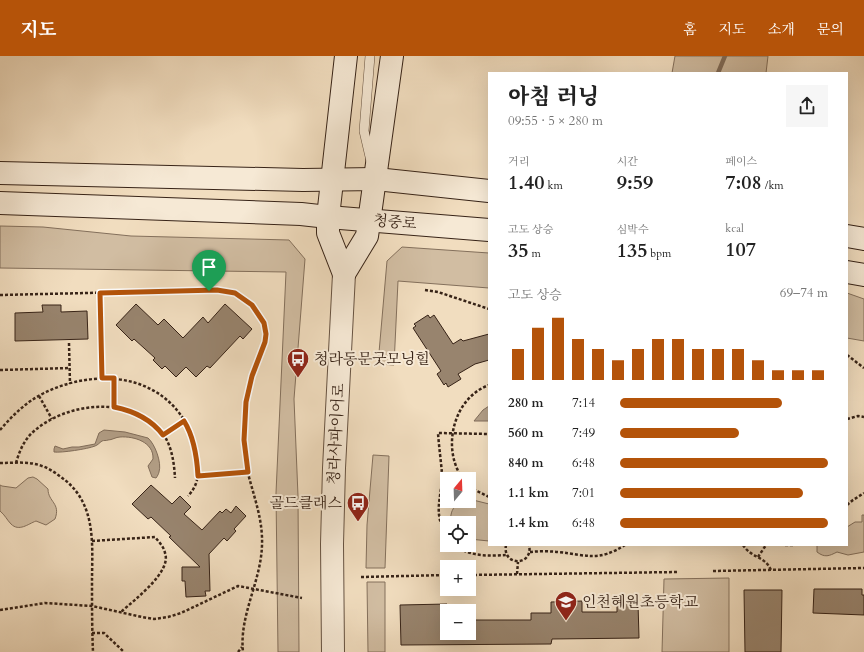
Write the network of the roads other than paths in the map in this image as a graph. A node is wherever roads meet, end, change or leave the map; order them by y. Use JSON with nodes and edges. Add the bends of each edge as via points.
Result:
{"nodes":[{"id":1,"x":346,"y":56,"type":"edge"},
{"id":2,"x":355,"y":56,"type":"edge"},
{"id":3,"x":370,"y":56,"type":"edge"},
{"id":4,"x":392,"y":56,"type":"edge"},
{"id":5,"x":339,"y":115,"type":"junction"},
{"id":6,"x":0,"y":173,"type":"edge"},
{"id":7,"x":332,"y":179,"type":"junction"},
{"id":8,"x":376,"y":179,"type":"junction"},
{"id":9,"x":488,"y":191,"type":"edge"},
{"id":10,"x":0,"y":203,"type":"edge"},
{"id":11,"x":328,"y":217,"type":"junction"},
{"id":12,"x":370,"y":220,"type":"junction"},
{"id":13,"x":488,"y":230,"type":"edge"},
{"id":14,"x":848,"y":236,"type":"edge"},
{"id":15,"x":864,"y":238,"type":"edge"},
{"id":16,"x":848,"y":243,"type":"edge"},
{"id":17,"x":864,"y":247,"type":"edge"},
{"id":18,"x":848,"y":272,"type":"edge"},
{"id":19,"x":344,"y":274,"type":"junction"},
{"id":20,"x":864,"y":274,"type":"edge"},
{"id":21,"x":333,"y":652,"type":"edge"}],
"edges":[{"from":1,"to":5,"type":"main road"},
{"from":2,"to":5,"type":"lane"},
{"from":3,"to":8,"type":"lane","via":[[364,131]]},
{"from":4,"to":8,"type":"main road","name":"청라사파이어로"},
{"from":5,"to":7,"type":"main road"},
{"from":6,"to":7,"type":"main road"},
{"from":7,"to":8,"type":"main road"},
{"from":7,"to":11,"type":"main road"},
{"from":8,"to":9,"type":"main road"},
{"from":8,"to":12,"type":"main road","name":"청라사파이어로"},
{"from":10,"to":11,"type":"main road","name":"청중로"},
{"from":11,"to":12,"type":"main road","name":"청중로"},
{"from":11,"to":19,"type":"main road","via":[[328,233]]},
{"from":12,"to":13,"type":"main road","name":"청중로"},
{"from":12,"to":19,"type":"main road","name":"청라사파이어로","via":[[367,236]]},
{"from":14,"to":15,"type":"main road"},
{"from":16,"to":17,"type":"lane"},
{"from":18,"to":20,"type":"main road"},
{"from":19,"to":21,"type":"main road","name":"청라사파이어로","via":[[334,468]]}]}
